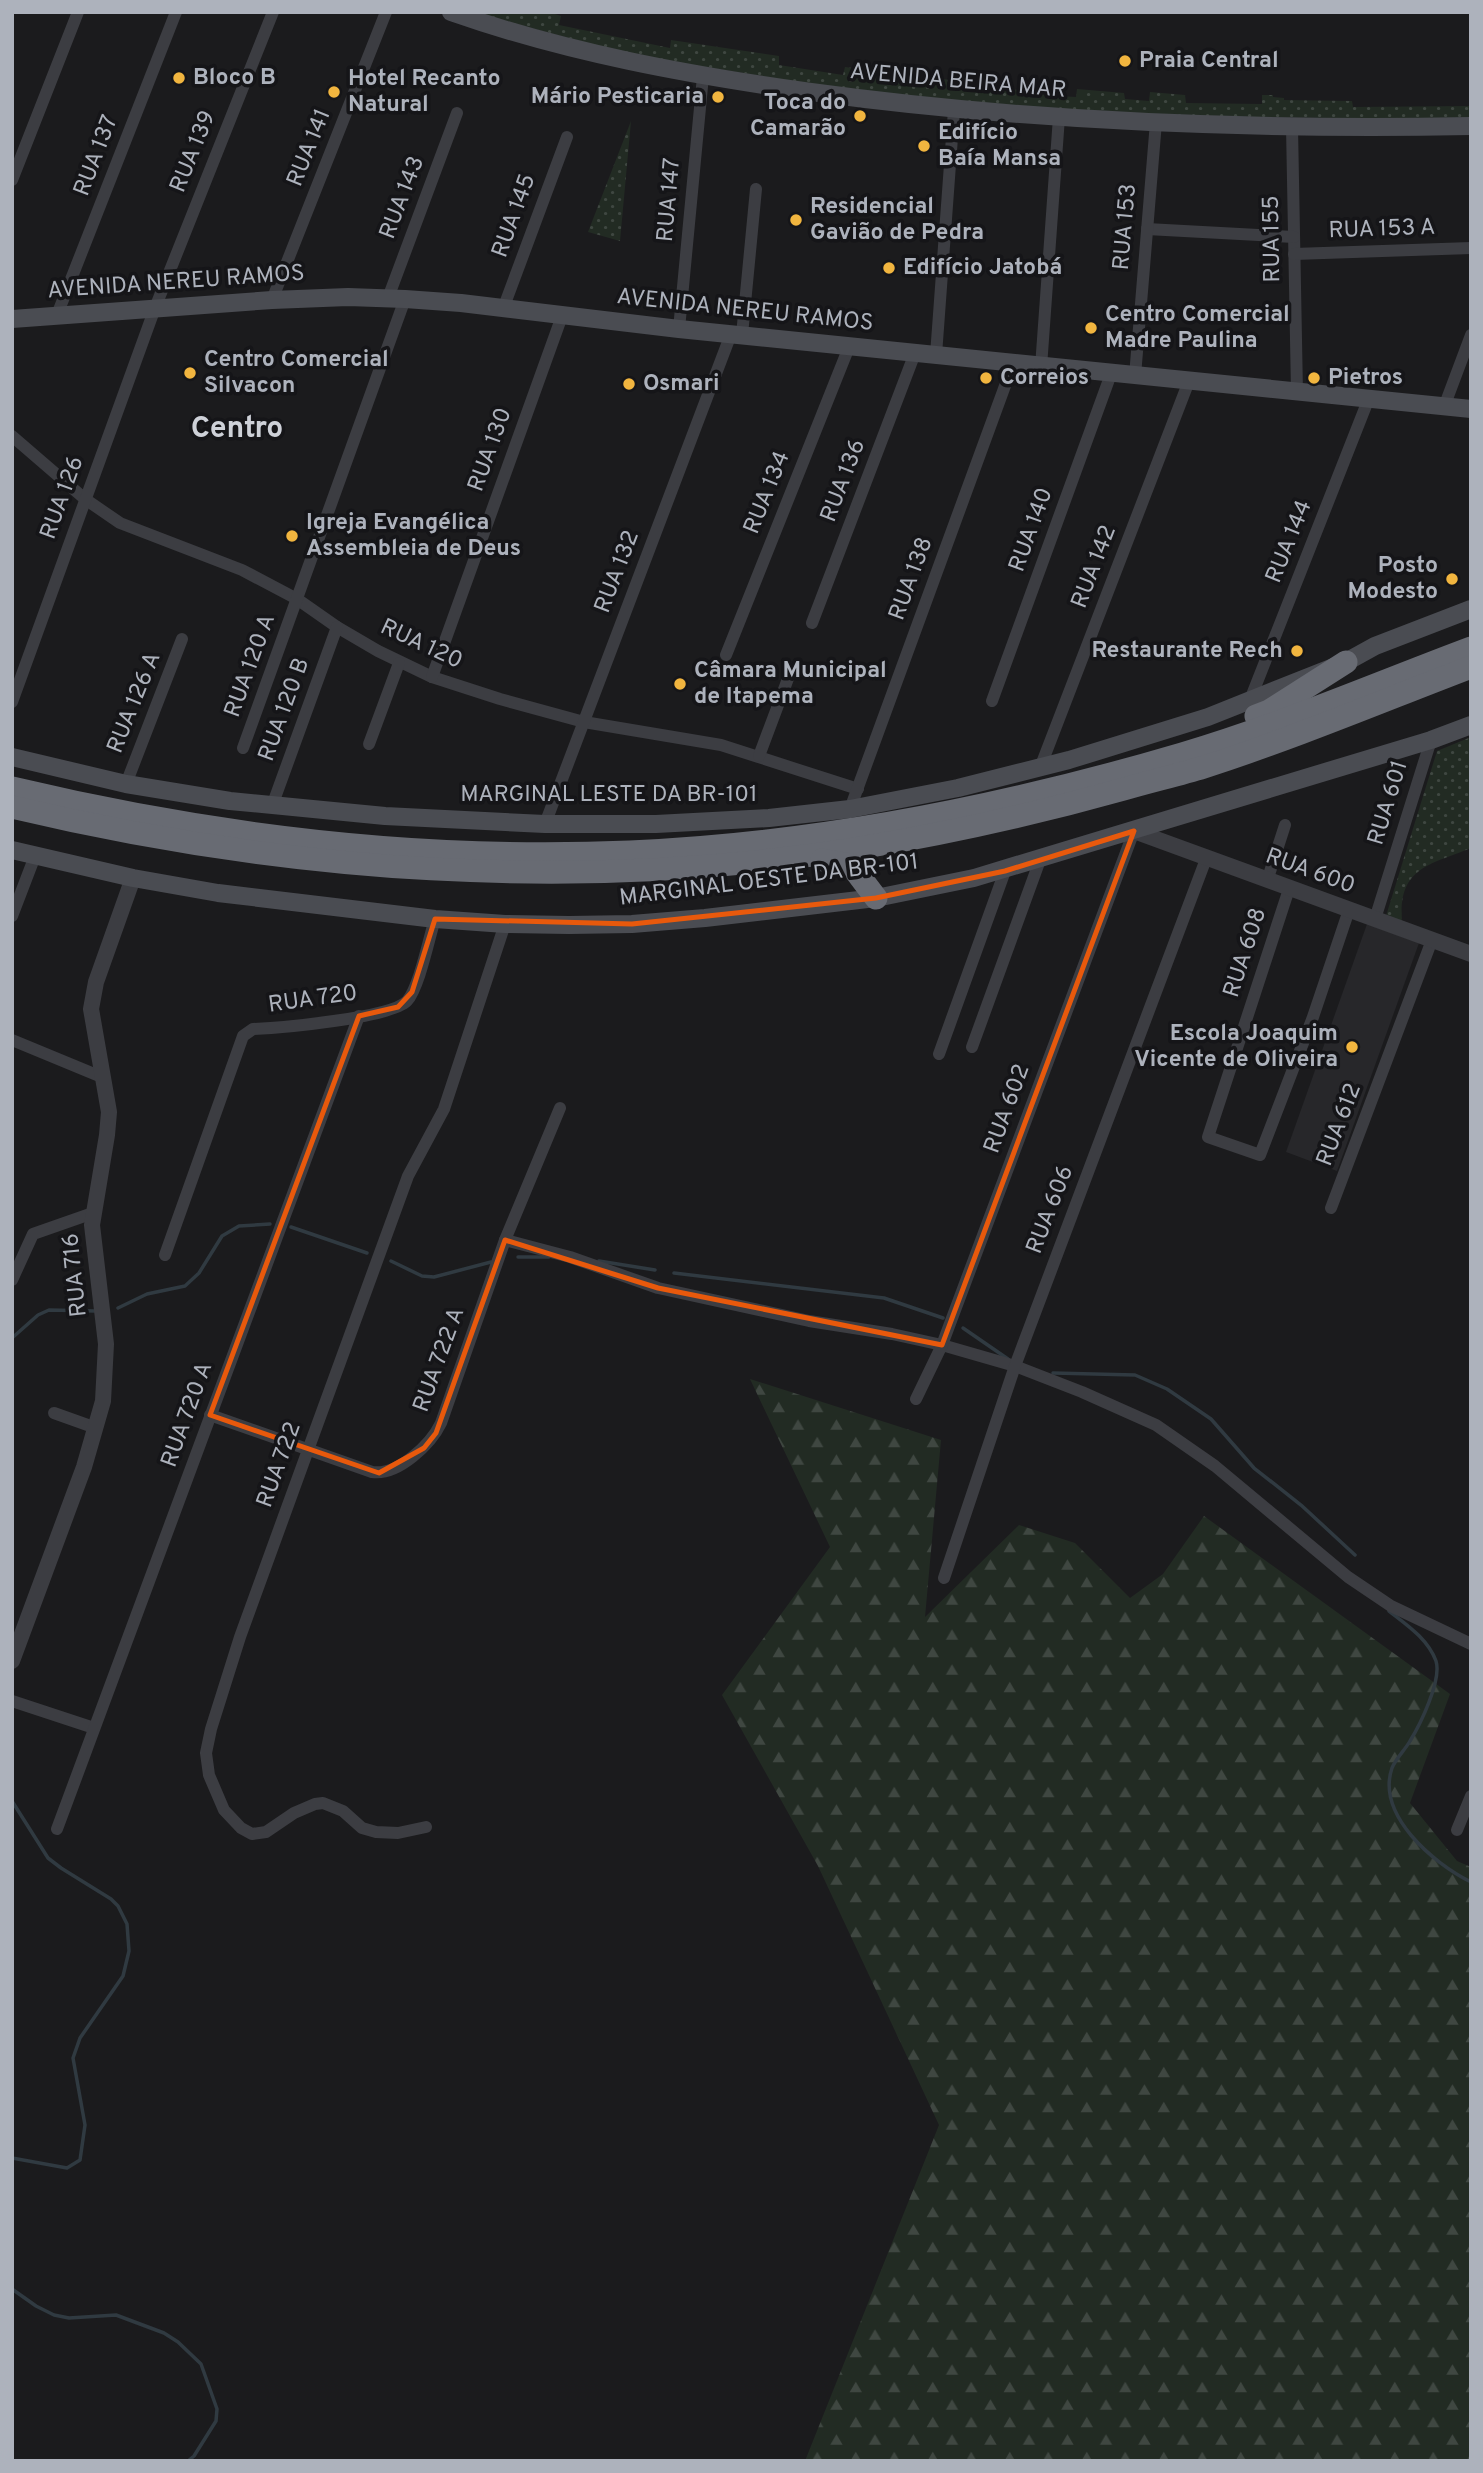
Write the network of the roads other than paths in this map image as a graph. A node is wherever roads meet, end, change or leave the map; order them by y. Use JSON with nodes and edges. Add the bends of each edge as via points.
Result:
{"nodes":[{"id":1,"x":78,"y":12,"type":"edge"},
{"id":2,"x":176,"y":12,"type":"edge"},
{"id":3,"x":273,"y":12,"type":"edge"},
{"id":4,"x":386,"y":12,"type":"edge"},
{"id":5,"x":451,"y":12,"type":"edge"},
{"id":6,"x":703,"y":76,"type":"junction"},
{"id":7,"x":954,"y":110,"type":"junction"},
{"id":8,"x":457,"y":113,"type":"dead end"},
{"id":9,"x":1059,"y":117,"type":"junction"},
{"id":10,"x":1156,"y":122,"type":"junction"},
{"id":11,"x":1471,"y":126,"type":"edge"},
{"id":12,"x":1292,"y":127,"type":"junction"},
{"id":13,"x":566,"y":137,"type":"dead end"},
{"id":14,"x":12,"y":180,"type":"edge"},
{"id":15,"x":756,"y":189,"type":"dead end"},
{"id":16,"x":1147,"y":229,"type":"junction"},
{"id":17,"x":1294,"y":237,"type":"junction"},
{"id":18,"x":1471,"y":248,"type":"edge"},
{"id":19,"x":1294,"y":254,"type":"junction"},
{"id":20,"x":396,"y":299,"type":"junction"},
{"id":21,"x":272,"y":300,"type":"junction"},
{"id":22,"x":155,"y":308,"type":"junction"},
{"id":23,"x":503,"y":309,"type":"junction"},
{"id":24,"x":57,"y":315,"type":"junction"},
{"id":25,"x":562,"y":316,"type":"junction"},
{"id":26,"x":12,"y":319,"type":"edge"},
{"id":27,"x":679,"y":329,"type":"junction"},
{"id":28,"x":736,"y":334,"type":"junction"},
{"id":29,"x":1471,"y":335,"type":"edge"},
{"id":30,"x":849,"y":347,"type":"junction"},
{"id":31,"x":915,"y":353,"type":"junction"},
{"id":32,"x":936,"y":355,"type":"junction"},
{"id":33,"x":1013,"y":364,"type":"junction"},
{"id":34,"x":1041,"y":367,"type":"junction"},
{"id":35,"x":1111,"y":374,"type":"junction"},
{"id":36,"x":1135,"y":376,"type":"junction"},
{"id":37,"x":1189,"y":381,"type":"junction"},
{"id":38,"x":1297,"y":392,"type":"junction"},
{"id":39,"x":1369,"y":398,"type":"junction"},
{"id":40,"x":1444,"y":407,"type":"junction"},
{"id":41,"x":1471,"y":410,"type":"edge"},
{"id":42,"x":12,"y":436,"type":"edge"},
{"id":43,"x":85,"y":499,"type":"junction"},
{"id":44,"x":298,"y":599,"type":"junction"},
{"id":45,"x":1471,"y":610,"type":"edge"},
{"id":46,"x":812,"y":624,"type":"dead end"},
{"id":47,"x":337,"y":627,"type":"junction"},
{"id":48,"x":182,"y":639,"type":"dead end"},
{"id":49,"x":1471,"y":648,"type":"edge"},
{"id":50,"x":726,"y":654,"type":"dead end"},
{"id":51,"x":1346,"y":662,"type":"junction"},
{"id":52,"x":399,"y":663,"type":"junction"},
{"id":53,"x":1471,"y":667,"type":"edge"},
{"id":54,"x":792,"y":668,"type":"dead end"},
{"id":55,"x":432,"y":677,"type":"junction"},
{"id":56,"x":1250,"y":700,"type":"junction"},
{"id":57,"x":992,"y":701,"type":"dead end"},
{"id":58,"x":12,"y":702,"type":"edge"},
{"id":59,"x":584,"y":722,"type":"junction"},
{"id":60,"x":1471,"y":725,"type":"edge"},
{"id":61,"x":1431,"y":740,"type":"junction"},
{"id":62,"x":369,"y":744,"type":"dead end"},
{"id":63,"x":243,"y":748,"type":"dead end"},
{"id":64,"x":759,"y":756,"type":"junction"},
{"id":65,"x":12,"y":757,"type":"edge"},
{"id":66,"x":1134,"y":767,"type":"junction"},
{"id":67,"x":1040,"y":768,"type":"junction"},
{"id":68,"x":126,"y":783,"type":"junction"},
{"id":69,"x":12,"y":788,"type":"edge"},
{"id":70,"x":858,"y":789,"type":"junction"},
{"id":71,"x":272,"y":806,"type":"junction"},
{"id":72,"x":12,"y":807,"type":"edge"},
{"id":73,"x":850,"y":809,"type":"junction"},
{"id":74,"x":545,"y":824,"type":"junction"},
{"id":75,"x":1284,"y":825,"type":"dead end"},
{"id":76,"x":1134,"y":831,"type":"junction"},
{"id":77,"x":12,"y":850,"type":"edge"},
{"id":78,"x":35,"y":856,"type":"junction"},
{"id":79,"x":798,"y":856,"type":"junction"},
{"id":80,"x":1206,"y":859,"type":"junction"},
{"id":81,"x":1040,"y":860,"type":"junction"},
{"id":82,"x":1005,"y":871,"type":"junction"},
{"id":83,"x":132,"y":878,"type":"junction"},
{"id":84,"x":1267,"y":881,"type":"junction"},
{"id":85,"x":1289,"y":889,"type":"junction"},
{"id":86,"x":876,"y":898,"type":"junction"},
{"id":87,"x":1349,"y":910,"type":"junction"},
{"id":88,"x":12,"y":916,"type":"edge"},
{"id":89,"x":435,"y":919,"type":"junction"},
{"id":90,"x":1375,"y":919,"type":"junction"},
{"id":91,"x":505,"y":924,"type":"junction"},
{"id":92,"x":1432,"y":940,"type":"junction"},
{"id":93,"x":1471,"y":954,"type":"edge"},
{"id":94,"x":359,"y":1016,"type":"junction"},
{"id":95,"x":12,"y":1040,"type":"edge"},
{"id":96,"x":972,"y":1047,"type":"dead end"},
{"id":97,"x":939,"y":1054,"type":"dead end"},
{"id":98,"x":104,"y":1078,"type":"junction"},
{"id":99,"x":560,"y":1108,"type":"dead end"},
{"id":100,"x":1331,"y":1208,"type":"dead end"},
{"id":101,"x":93,"y":1213,"type":"junction"},
{"id":102,"x":505,"y":1240,"type":"junction"},
{"id":103,"x":164,"y":1255,"type":"dead end"},
{"id":104,"x":12,"y":1280,"type":"edge"},
{"id":105,"x":942,"y":1345,"type":"junction"},
{"id":106,"x":1015,"y":1366,"type":"junction"},
{"id":107,"x":916,"y":1399,"type":"dead end"},
{"id":108,"x":54,"y":1413,"type":"dead end"},
{"id":109,"x":210,"y":1415,"type":"junction"},
{"id":110,"x":96,"y":1428,"type":"junction"},
{"id":111,"x":308,"y":1450,"type":"junction"},
{"id":112,"x":944,"y":1578,"type":"dead end"},
{"id":113,"x":1471,"y":1644,"type":"edge"},
{"id":114,"x":12,"y":1661,"type":"edge"},
{"id":115,"x":12,"y":1701,"type":"edge"},
{"id":116,"x":94,"y":1728,"type":"junction"},
{"id":117,"x":1471,"y":1796,"type":"edge"},
{"id":118,"x":426,"y":1827,"type":"dead end"},
{"id":119,"x":57,"y":1829,"type":"dead end"},
{"id":120,"x":1457,"y":1830,"type":"dead end"}],
"edges":[{"from":1,"to":14,"type":"street"},
{"from":2,"to":24,"type":"street","name":"RUA 137"},
{"from":3,"to":22,"type":"street","name":"RUA 139"},
{"from":4,"to":21,"type":"street","name":"RUA 141"},
{"from":5,"to":6,"type":"main road","name":"AVENIDA BEIRA MAR","via":[[534,39]]},
{"from":6,"to":7,"type":"main road","name":"AVENIDA BEIRA MAR"},
{"from":6,"to":27,"type":"street","name":"RUA 147"},
{"from":7,"to":9,"type":"main road","name":"AVENIDA BEIRA MAR"},
{"from":7,"to":32,"type":"street"},
{"from":8,"to":20,"type":"street","name":"RUA 143"},
{"from":9,"to":10,"type":"main road","name":"AVENIDA BEIRA MAR"},
{"from":9,"to":34,"type":"street"},
{"from":10,"to":12,"type":"main road","name":"AVENIDA BEIRA MAR"},
{"from":10,"to":16,"type":"street","name":"RUA 153"},
{"from":11,"to":12,"type":"main road","name":"AVENIDA BEIRA MAR"},
{"from":12,"to":17,"type":"street","name":"RUA 155"},
{"from":13,"to":23,"type":"street","name":"RUA 145"},
{"from":15,"to":28,"type":"street","name":"RUA 132"},
{"from":16,"to":17,"type":"street","name":"RUA 153 A"},
{"from":16,"to":36,"type":"street","name":"RUA 153"},
{"from":17,"to":19,"type":"street","name":"RUA 155"},
{"from":18,"to":19,"type":"street","name":"RUA 153 A"},
{"from":19,"to":38,"type":"street","name":"RUA 155"},
{"from":20,"to":21,"type":"main road","name":"AVENIDA NEREU RAMOS"},
{"from":20,"to":23,"type":"main road","name":"AVENIDA NEREU RAMOS"},
{"from":20,"to":44,"type":"street","name":"RUA 143"},
{"from":21,"to":22,"type":"main road","name":"AVENIDA NEREU RAMOS"},
{"from":22,"to":24,"type":"main road","name":"AVENIDA NEREU RAMOS"},
{"from":22,"to":43,"type":"street","name":"RUA 126"},
{"from":23,"to":25,"type":"main road","name":"AVENIDA NEREU RAMOS"},
{"from":24,"to":26,"type":"main road","name":"AVENIDA NEREU RAMOS"},
{"from":25,"to":27,"type":"main road","name":"AVENIDA NEREU RAMOS"},
{"from":25,"to":55,"type":"street","name":"RUA 130"},
{"from":27,"to":28,"type":"main road","name":"AVENIDA NEREU RAMOS"},
{"from":28,"to":30,"type":"main road","name":"AVENIDA NEREU RAMOS"},
{"from":28,"to":59,"type":"street","name":"RUA 132"},
{"from":29,"to":40,"type":"street"},
{"from":30,"to":31,"type":"main road","name":"AVENIDA NEREU RAMOS"},
{"from":30,"to":50,"type":"street","name":"RUA 134"},
{"from":31,"to":32,"type":"main road","name":"AVENIDA NEREU RAMOS"},
{"from":31,"to":46,"type":"street","name":"RUA 136"},
{"from":32,"to":33,"type":"main road","name":"AVENIDA NEREU RAMOS"},
{"from":33,"to":34,"type":"main road","name":"AVENIDA NEREU RAMOS"},
{"from":33,"to":70,"type":"street","name":"RUA 138"},
{"from":34,"to":35,"type":"main road","name":"AVENIDA NEREU RAMOS"},
{"from":35,"to":36,"type":"main road","name":"AVENIDA NEREU RAMOS"},
{"from":35,"to":57,"type":"street","name":"RUA 140"},
{"from":36,"to":37,"type":"main road","name":"AVENIDA NEREU RAMOS"},
{"from":37,"to":38,"type":"main road","name":"AVENIDA NEREU RAMOS"},
{"from":37,"to":67,"type":"street","name":"RUA 142"},
{"from":38,"to":39,"type":"main road","name":"AVENIDA NEREU RAMOS"},
{"from":39,"to":40,"type":"main road","name":"AVENIDA NEREU RAMOS"},
{"from":39,"to":56,"type":"street","name":"RUA 144"},
{"from":40,"to":41,"type":"main road","name":"AVENIDA NEREU RAMOS"},
{"from":42,"to":43,"type":"street","name":"RUA 120"},
{"from":43,"to":44,"type":"street","name":"RUA 120","via":[[134,530],[229,564]]},
{"from":43,"to":58,"type":"street","name":"RUA 126"},
{"from":44,"to":47,"type":"street","name":"RUA 120"},
{"from":44,"to":63,"type":"street","name":"RUA 120 A"},
{"from":45,"to":51,"type":"main road","name":"MARGINAL LESTE DA BR-101","via":[[1375,646]]},
{"from":47,"to":52,"type":"street","name":"RUA 120"},
{"from":47,"to":71,"type":"street","name":"RUA 120 B"},
{"from":48,"to":68,"type":"street","name":"RUA 126 A"},
{"from":49,"to":66,"type":"highway","via":[[1254,729]]},
{"from":51,"to":56,"type":"main road","name":"MARGINAL LESTE DA BR-101"},
{"from":51,"to":66,"type":"highway","via":[[1269,711],[1197,737]]},
{"from":52,"to":55,"type":"street","name":"RUA 120"},
{"from":52,"to":62,"type":"street"},
{"from":53,"to":79,"type":"highway","via":[[1202,767],[1008,819]]},
{"from":54,"to":64,"type":"street"},
{"from":55,"to":59,"type":"street","name":"RUA 120"},
{"from":56,"to":67,"type":"main road","name":"MARGINAL LESTE DA BR-101"},
{"from":59,"to":64,"type":"street","name":"RUA 120","via":[[721,745]]},
{"from":59,"to":74,"type":"street","name":"RUA 132"},
{"from":60,"to":61,"type":"main road","name":"MARGINAL OESTE DA BR-101"},
{"from":61,"to":76,"type":"main road","name":"MARGINAL OESTE DA BR-101"},
{"from":61,"to":90,"type":"street","name":"RUA 601"},
{"from":64,"to":70,"type":"street","name":"RUA 120"},
{"from":65,"to":68,"type":"main road","name":"MARGINAL LESTE DA BR-101"},
{"from":66,"to":69,"type":"highway","via":[[956,811],[841,831],[705,847],[576,853],[403,849],[296,839],[165,820]]},
{"from":67,"to":73,"type":"main road","name":"MARGINAL LESTE DA BR-101"},
{"from":68,"to":71,"type":"main road","name":"MARGINAL LESTE DA BR-101"},
{"from":70,"to":73,"type":"street","name":"RUA 138"},
{"from":71,"to":74,"type":"main road","name":"MARGINAL LESTE DA BR-101"},
{"from":72,"to":79,"type":"highway","via":[[216,846],[412,867],[601,871]]},
{"from":73,"to":74,"type":"main road","name":"MARGINAL LESTE DA BR-101","via":[[699,822]]},
{"from":75,"to":84,"type":"street"},
{"from":76,"to":80,"type":"street","name":"RUA 600"},
{"from":76,"to":81,"type":"main road","name":"MARGINAL OESTE DA BR-101"},
{"from":76,"to":105,"type":"street","name":"RUA 602"},
{"from":77,"to":78,"type":"main road","name":"MARGINAL OESTE DA BR-101"},
{"from":78,"to":83,"type":"main road","name":"MARGINAL OESTE DA BR-101"},
{"from":78,"to":88,"type":"street"},
{"from":79,"to":86,"type":"highway","via":[[851,865]]},
{"from":80,"to":84,"type":"street","name":"RUA 600"},
{"from":80,"to":106,"type":"street","name":"RUA 606"},
{"from":81,"to":82,"type":"main road","name":"MARGINAL OESTE DA BR-101"},
{"from":81,"to":96,"type":"street"},
{"from":82,"to":86,"type":"main road","name":"MARGINAL OESTE DA BR-101"},
{"from":82,"to":97,"type":"street"},
{"from":83,"to":89,"type":"main road","name":"MARGINAL OESTE DA BR-101","via":[[250,898]]},
{"from":83,"to":98,"type":"street","name":"RUA 716","via":[[93,992],[92,1019]]},
{"from":84,"to":85,"type":"street","name":"RUA 600"},
{"from":85,"to":87,"type":"street","name":"RUA 600"},
{"from":85,"to":87,"type":"street","name":"RUA 608","via":[[1208,1137],[1260,1155]]},
{"from":86,"to":91,"type":"main road","name":"MARGINAL OESTE DA BR-101","via":[[632,924]]},
{"from":87,"to":90,"type":"street","name":"RUA 600"},
{"from":89,"to":91,"type":"main road","name":"MARGINAL OESTE DA BR-101"},
{"from":89,"to":94,"type":"street","name":"RUA 720","via":[[408,999],[398,1007]]},
{"from":90,"to":92,"type":"street","name":"RUA 600"},
{"from":91,"to":111,"type":"street","name":"RUA 722","via":[[444,1109],[408,1176]]},
{"from":92,"to":93,"type":"street","name":"RUA 600"},
{"from":92,"to":100,"type":"street","name":"RUA 612"},
{"from":94,"to":103,"type":"street","name":"RUA 720","via":[[253,1029],[243,1035]]},
{"from":94,"to":109,"type":"street","name":"RUA 720 A"},
{"from":95,"to":98,"type":"street"},
{"from":98,"to":101,"type":"street","name":"RUA 716","via":[[108,1123]]},
{"from":99,"to":102,"type":"street","name":"RUA 722 A"},
{"from":101,"to":104,"type":"street","via":[[33,1234]]},
{"from":101,"to":110,"type":"street","name":"RUA 716","via":[[92,1245],[106,1356]]},
{"from":102,"to":105,"type":"street","via":[[570,1256],[658,1288]]},
{"from":102,"to":111,"type":"street","name":"RUA 722 A","via":[[431,1441],[379,1473]]},
{"from":105,"to":106,"type":"street"},
{"from":105,"to":107,"type":"street","name":"RUA 602"},
{"from":106,"to":112,"type":"street","name":"RUA 606"},
{"from":106,"to":113,"type":"street","via":[[1156,1425],[1215,1466],[1348,1577],[1391,1606]]},
{"from":108,"to":110,"type":"street"},
{"from":109,"to":111,"type":"street","name":"RUA 722 A"},
{"from":109,"to":116,"type":"street","name":"RUA 720 A"},
{"from":110,"to":114,"type":"street","name":"RUA 716"},
{"from":111,"to":118,"type":"street","name":"RUA 722","via":[[211,1729],[206,1753],[209,1775],[224,1810],[252,1834],[266,1832],[294,1813],[323,1803],[376,1832]]},
{"from":115,"to":116,"type":"street"},
{"from":116,"to":119,"type":"street","name":"RUA 720 A"},
{"from":117,"to":120,"type":"street"}]}
